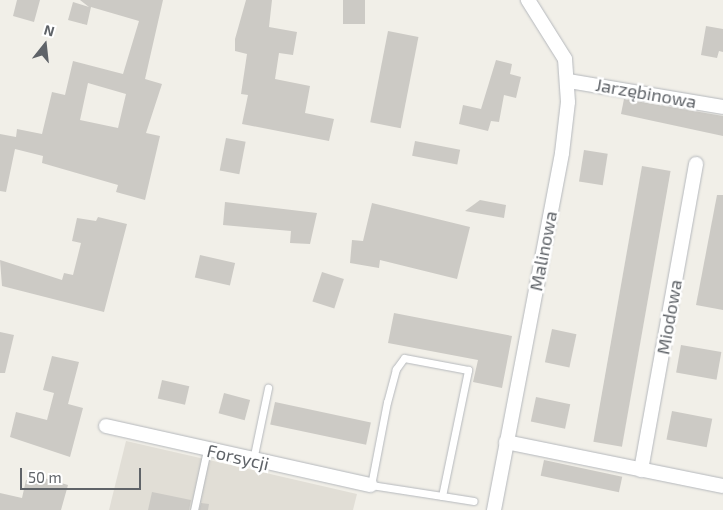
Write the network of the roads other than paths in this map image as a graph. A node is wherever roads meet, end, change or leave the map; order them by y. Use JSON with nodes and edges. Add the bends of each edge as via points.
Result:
{"nodes":[{"id":1,"x":528,"y":0,"type":"edge"},
{"id":2,"x":569,"y":82,"type":"junction"},
{"id":3,"x":723,"y":106,"type":"edge"},
{"id":4,"x":696,"y":164,"type":"dead end"},
{"id":5,"x":268,"y":388,"type":"dead end"},
{"id":6,"x":106,"y":426,"type":"dead end"},
{"id":7,"x":506,"y":442,"type":"junction"},
{"id":8,"x":207,"y":450,"type":"junction"},
{"id":9,"x":253,"y":461,"type":"junction"},
{"id":10,"x":641,"y":470,"type":"junction"},
{"id":11,"x":371,"y":485,"type":"junction"},
{"id":12,"x":723,"y":486,"type":"edge"},
{"id":13,"x":442,"y":496,"type":"junction"},
{"id":14,"x":474,"y":501,"type":"dead end"},
{"id":15,"x":194,"y":510,"type":"edge"},
{"id":16,"x":494,"y":510,"type":"edge"}],
"edges":[{"from":1,"to":2,"type":"street","name":"Malinowa","via":[[565,59]]},
{"from":2,"to":3,"type":"street","name":"Jarzębinowa"},
{"from":2,"to":7,"type":"street","name":"Malinowa","via":[[562,154]]},
{"from":4,"to":10,"type":"street","name":"Miodowa"},
{"from":5,"to":9,"type":"lane"},
{"from":6,"to":8,"type":"street","name":"Forsycji"},
{"from":7,"to":10,"type":"street"},
{"from":7,"to":16,"type":"street","name":"Malinowa"},
{"from":8,"to":9,"type":"street","name":"Forsycji"},
{"from":8,"to":15,"type":"lane"},
{"from":9,"to":11,"type":"street","name":"Forsycji"},
{"from":10,"to":12,"type":"street"},
{"from":11,"to":13,"type":"lane"},
{"from":11,"to":13,"type":"lane","via":[[390,394],[404,358],[468,370]]},
{"from":13,"to":14,"type":"lane"}]}
